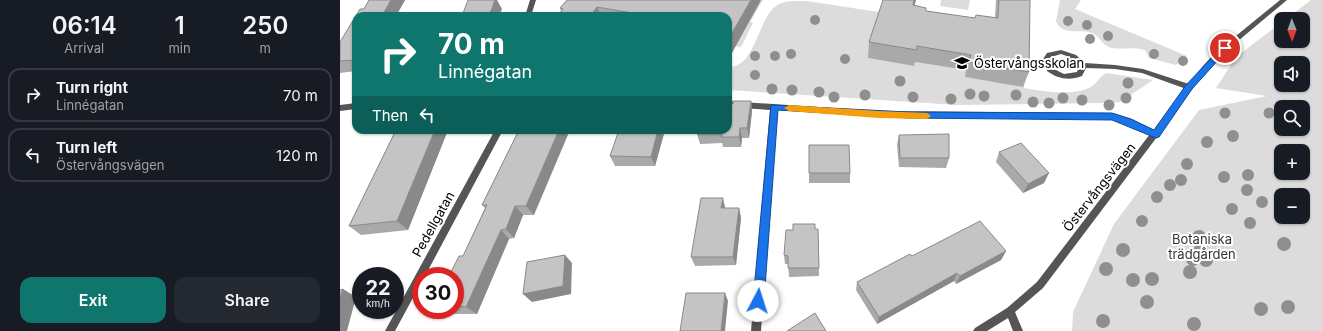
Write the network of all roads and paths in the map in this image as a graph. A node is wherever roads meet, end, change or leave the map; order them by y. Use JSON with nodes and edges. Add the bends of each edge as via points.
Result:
{"nodes":[{"id":1,"x":533,"y":0,"type":"edge"},
{"id":2,"x":1284,"y":0,"type":"edge"},
{"id":3,"x":529,"y":12,"type":"edge"},
{"id":4,"x":1083,"y":65,"type":"junction"},
{"id":5,"x":1189,"y":87,"type":"junction"},
{"id":6,"x":732,"y":104,"type":"edge"},
{"id":7,"x":352,"y":106,"type":"edge"},
{"id":8,"x":774,"y":107,"type":"junction"},
{"id":9,"x":340,"y":108,"type":"edge"},
{"id":10,"x":497,"y":134,"type":"edge"},
{"id":11,"x":1156,"y":134,"type":"junction"},
{"id":12,"x":1010,"y":311,"type":"junction"},
{"id":13,"x":390,"y":331,"type":"edge"},
{"id":14,"x":756,"y":331,"type":"edge"},
{"id":15,"x":978,"y":331,"type":"edge"},
{"id":16,"x":1018,"y":331,"type":"edge"}],
"edges":[{"from":1,"to":3,"type":"street"},
{"from":2,"to":5,"type":"street","name":"Östervångsvägen","via":[[1217,55]]},
{"from":4,"to":4,"type":"street","via":[[1074,56],[1061,52],[1054,53],[1046,59],[1049,69],[1061,76],[1080,74]]},
{"from":4,"to":5,"type":"street","via":[[1143,71]]},
{"from":5,"to":11,"type":"street","name":"Östervångsvägen"},
{"from":6,"to":8,"type":"street"},
{"from":7,"to":9,"type":"street"},
{"from":8,"to":11,"type":"street","via":[[908,115],[1112,116]]},
{"from":8,"to":14,"type":"street"},
{"from":10,"to":13,"type":"street","name":"Pedellgatan"},
{"from":11,"to":12,"type":"street","name":"Östervångsvägen","via":[[1040,285]]},
{"from":12,"to":15,"type":"street","name":"Östervångsvägen"},
{"from":12,"to":16,"type":"street"}]}
